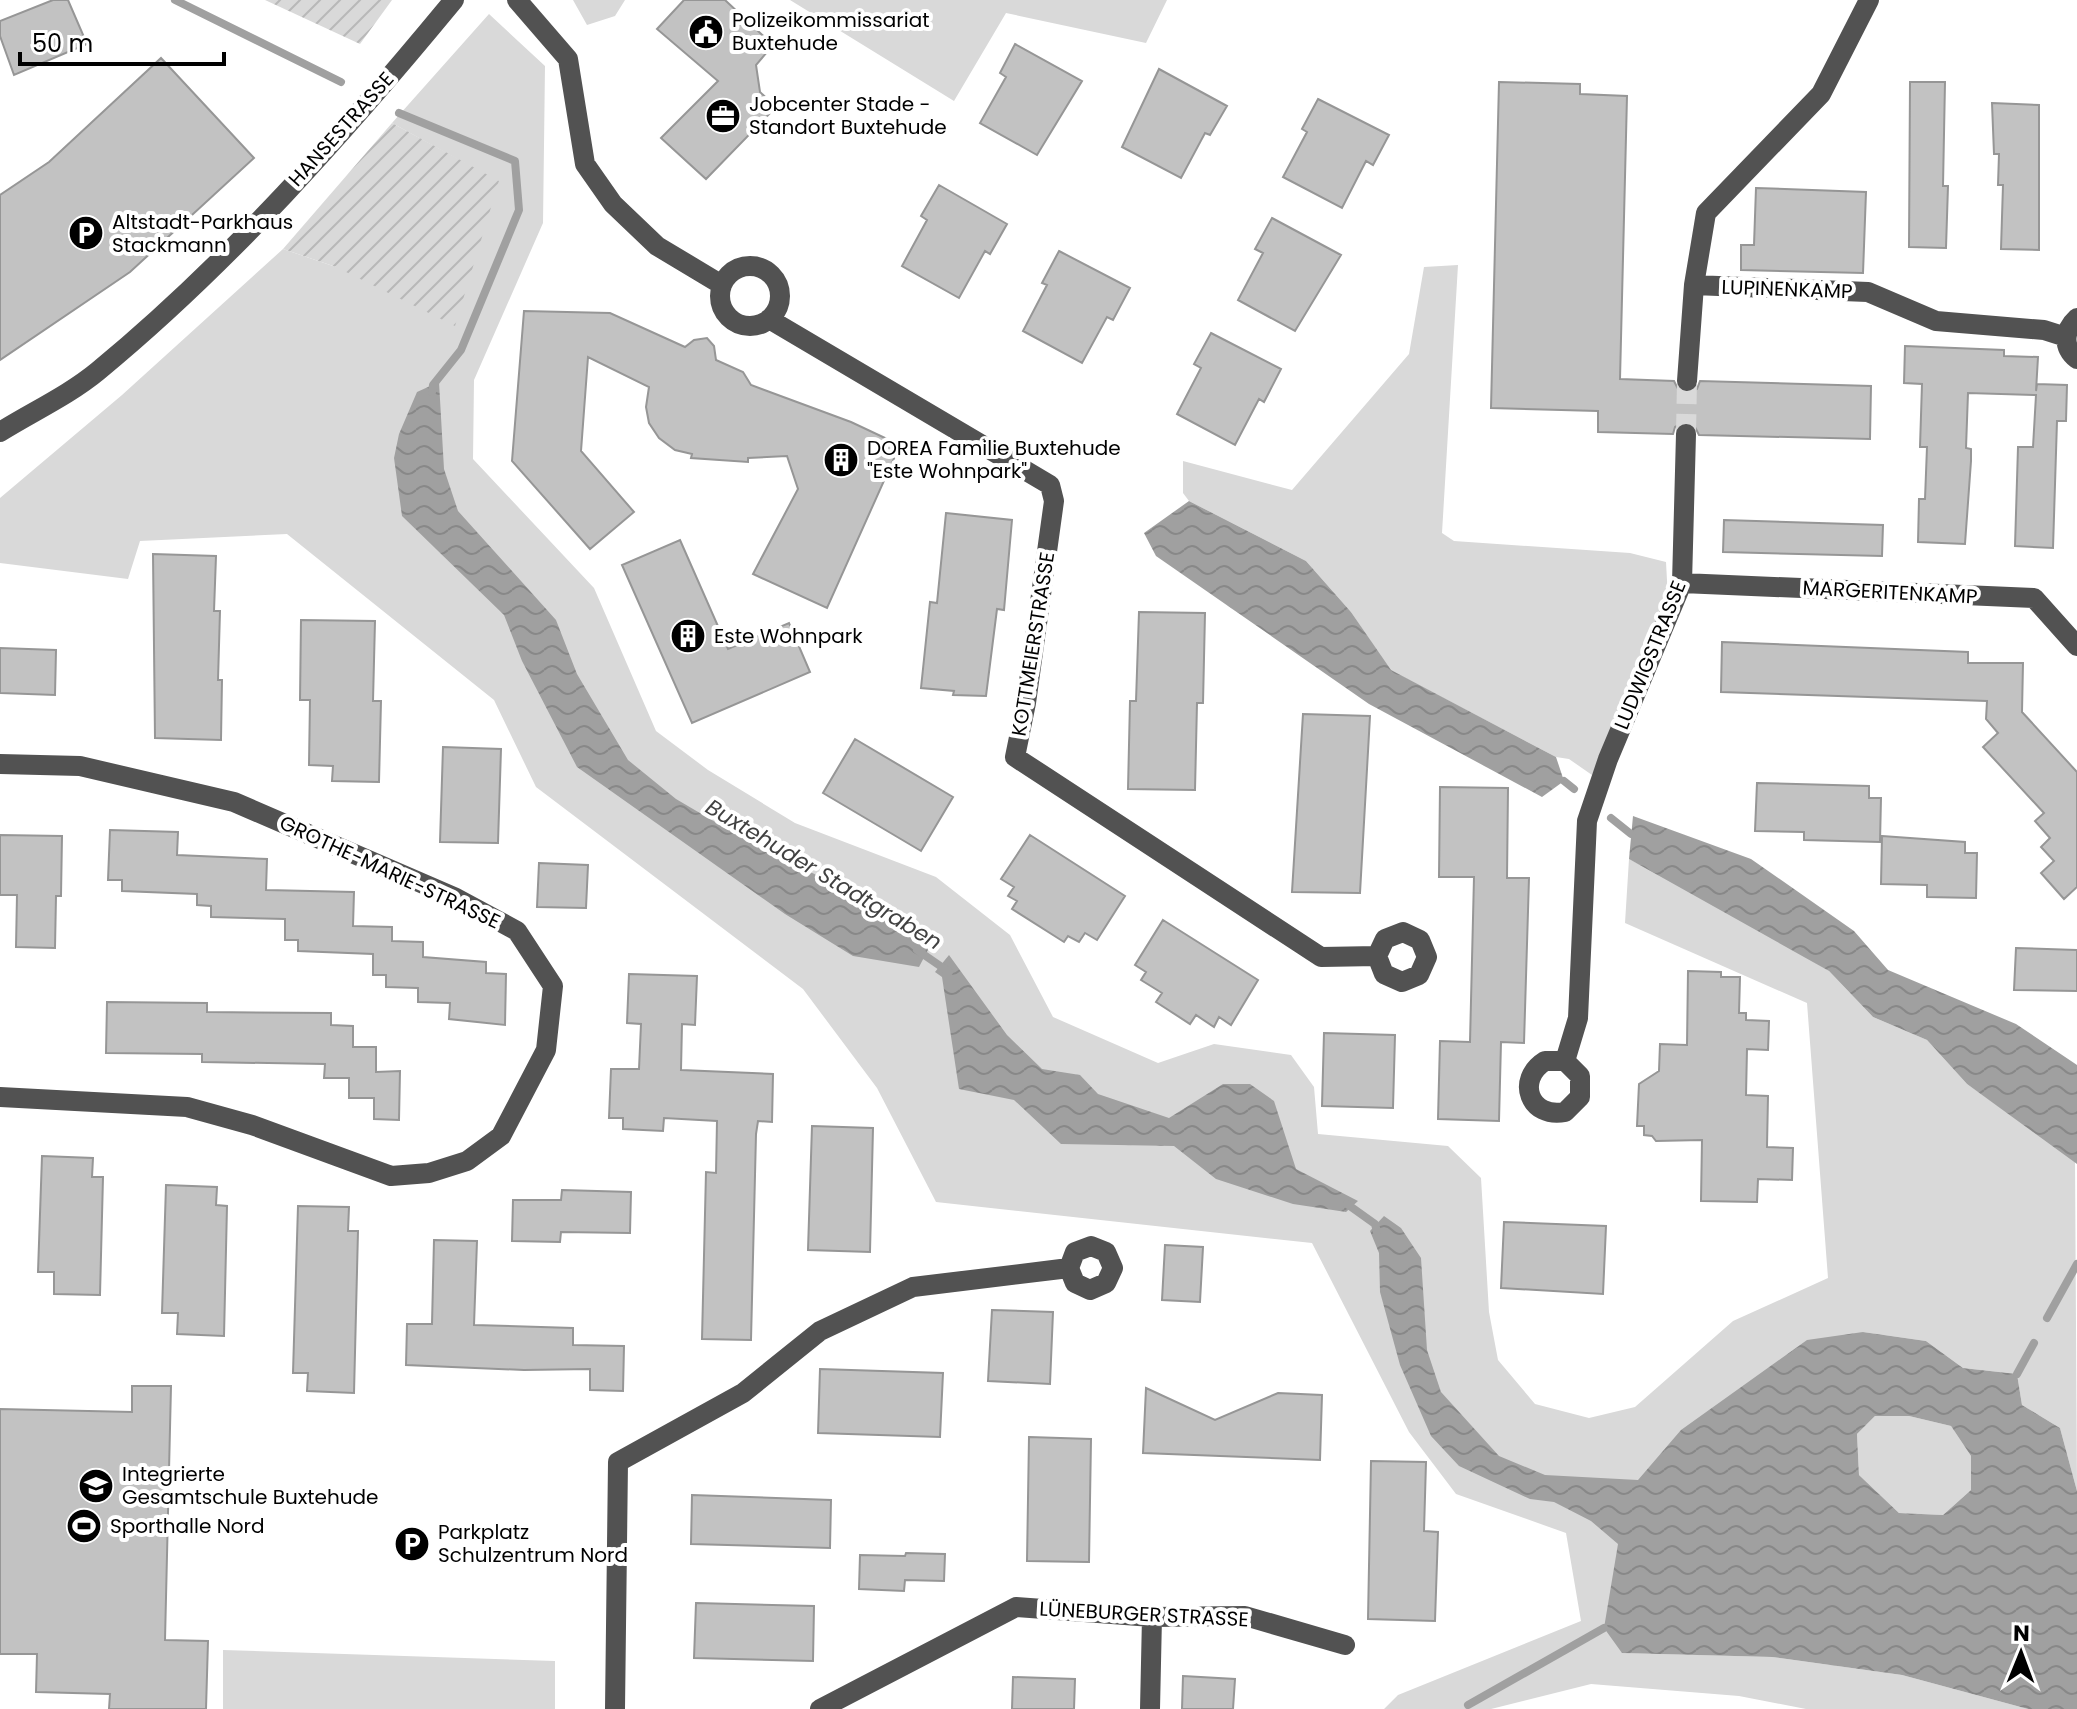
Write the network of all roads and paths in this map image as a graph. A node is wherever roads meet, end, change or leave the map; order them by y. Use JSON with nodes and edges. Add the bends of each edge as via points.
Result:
{"nodes":[{"id":1,"x":454,"y":0,"type":"edge"},
{"id":2,"x":517,"y":0,"type":"edge"},
{"id":3,"x":1869,"y":0,"type":"edge"},
{"id":4,"x":722,"y":285,"type":"junction"},
{"id":5,"x":1694,"y":285,"type":"junction"},
{"id":6,"x":2077,"y":318,"type":"edge"},
{"id":7,"x":769,"y":319,"type":"junction"},
{"id":8,"x":2066,"y":337,"type":"junction"},
{"id":9,"x":2077,"y":359,"type":"edge"},
{"id":10,"x":1687,"y":381,"type":"tunnel mouth"},
{"id":11,"x":0,"y":432,"type":"edge"},
{"id":12,"x":1686,"y":434,"type":"tunnel mouth"},
{"id":13,"x":1682,"y":583,"type":"junction"},
{"id":14,"x":2077,"y":646,"type":"edge"},
{"id":15,"x":0,"y":764,"type":"edge"},
{"id":16,"x":1377,"y":956,"type":"dead end"},
{"id":17,"x":1565,"y":1061,"type":"dead end"},
{"id":18,"x":0,"y":1097,"type":"edge"},
{"id":19,"x":1069,"y":1268,"type":"dead end"},
{"id":20,"x":1152,"y":1617,"type":"junction"},
{"id":21,"x":1345,"y":1645,"type":"dead end"},
{"id":22,"x":615,"y":1709,"type":"edge"},
{"id":23,"x":820,"y":1709,"type":"edge"},
{"id":24,"x":1150,"y":1709,"type":"edge"}],
"edges":[{"from":1,"to":11,"type":"street","name":"HANSESTRASSE","via":[[333,140],[208,271],[96,373]]},
{"from":2,"to":4,"type":"street","via":[[568,59],[585,164],[613,204],[657,246]]},
{"from":3,"to":5,"type":"street","via":[[1821,94],[1706,213]]},
{"from":4,"to":7,"type":"street","via":[[722,305],[735,322],[750,326]]},
{"from":4,"to":7,"type":"street","via":[[741,267],[766,270],[777,281],[781,296]]},
{"from":5,"to":8,"type":"street","name":"LUPINENKAMP","via":[[1868,292],[1936,321],[2044,330]]},
{"from":5,"to":10,"type":"street"},
{"from":6,"to":8,"type":"street"},
{"from":7,"to":16,"type":"street","name":"KOTTMEIERSTRASSE","via":[[1050,485],[1054,501],[1015,757],[1321,957]]},
{"from":8,"to":9,"type":"street"},
{"from":12,"to":13,"type":"street","name":"LUDWIGSTRASSE"},
{"from":13,"to":14,"type":"street","name":"MARGERITENKAMP","via":[[2034,598]]},
{"from":13,"to":17,"type":"street","name":"LUDWIGSTRASSE","via":[[1587,821],[1578,1018]]},
{"from":15,"to":18,"type":"street","name":"GROTHE-MARIE-STRASSE","via":[[80,766],[234,802],[456,898],[517,931],[553,986],[546,1050],[501,1136],[467,1161],[429,1173],[391,1176],[187,1107]]},
{"from":19,"to":22,"type":"street","via":[[913,1287],[820,1331],[743,1393],[618,1462]]},
{"from":20,"to":21,"type":"street","name":"LÜNEBURGER STRASSE","via":[[1245,1616]]},
{"from":20,"to":23,"type":"street","name":"LÜNEBURGER STRASSE","via":[[1016,1607]]},
{"from":20,"to":24,"type":"street"}]}
